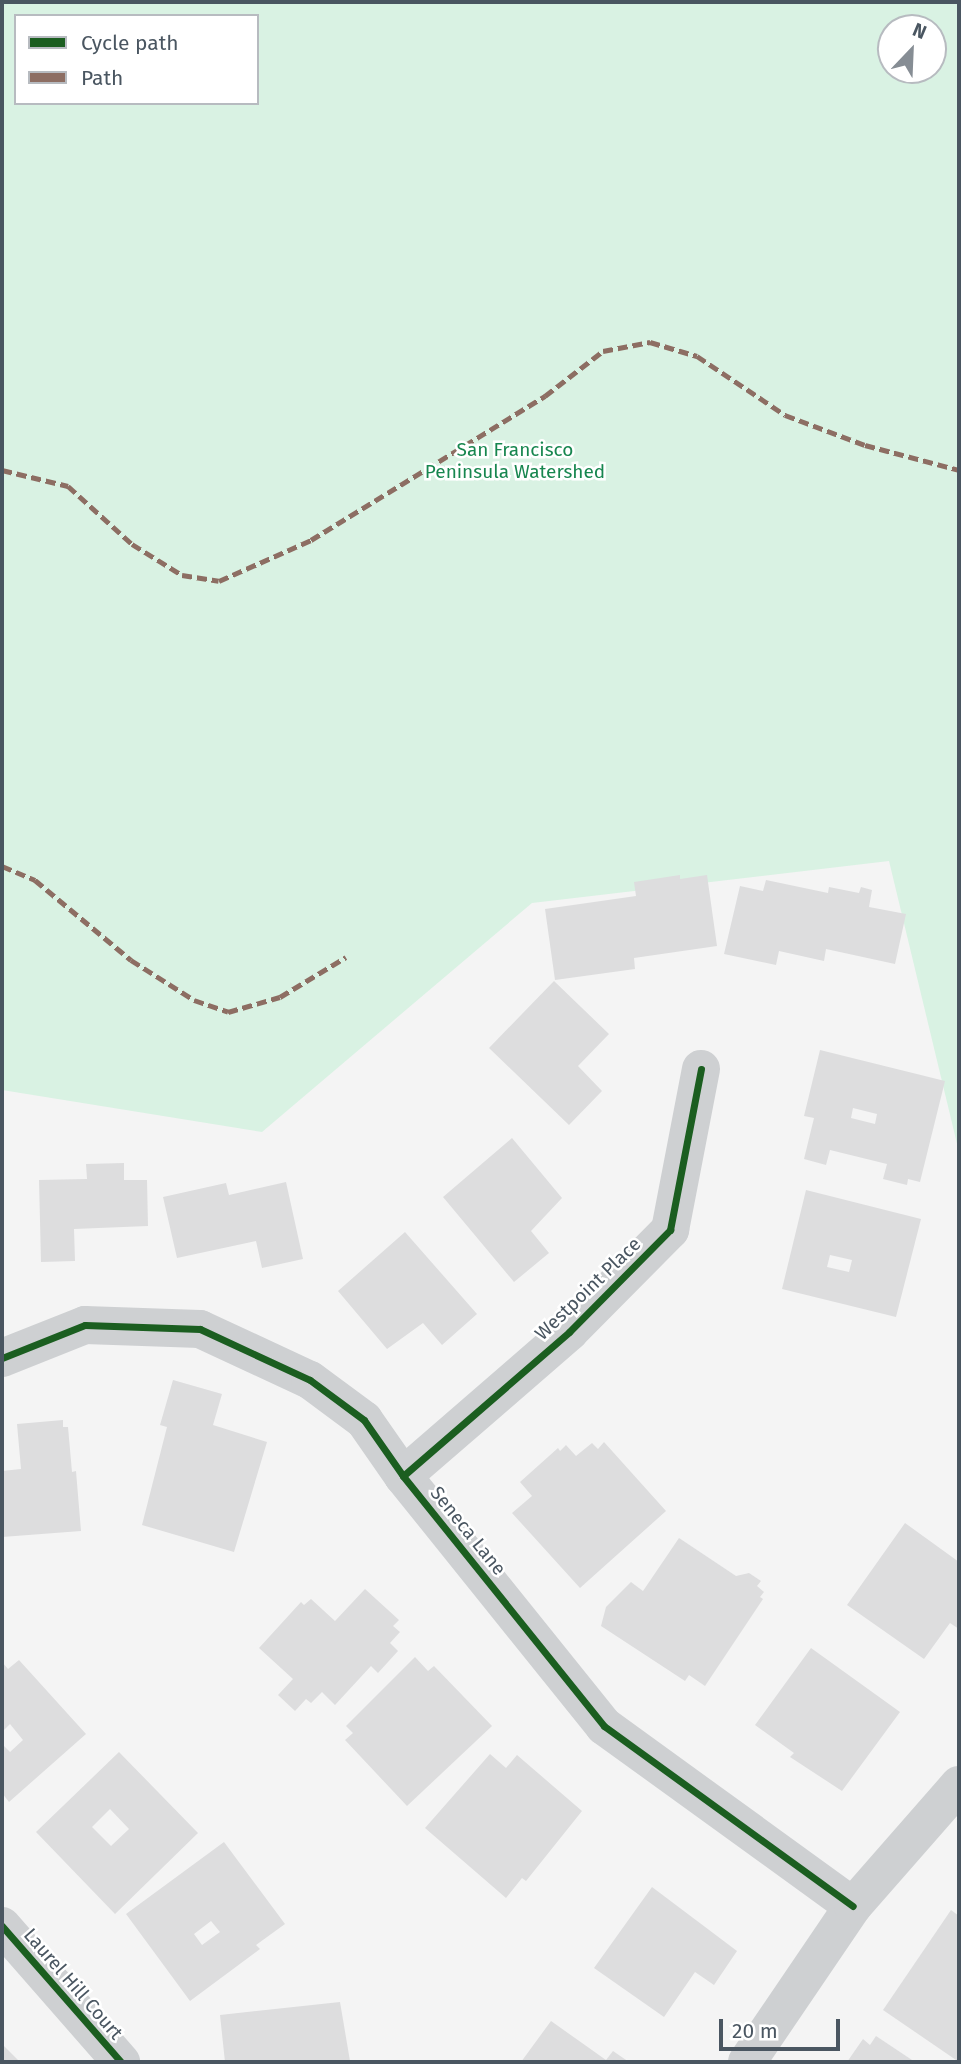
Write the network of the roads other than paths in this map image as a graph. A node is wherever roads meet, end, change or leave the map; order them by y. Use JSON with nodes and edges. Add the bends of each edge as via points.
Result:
{"nodes":[{"id":1,"x":701,"y":1069,"type":"dead end"},
{"id":2,"x":2,"y":1358,"type":"edge"},
{"id":3,"x":403,"y":1476,"type":"junction"},
{"id":4,"x":959,"y":1785,"type":"edge"},
{"id":5,"x":853,"y":1906,"type":"junction"},
{"id":6,"x":2,"y":1926,"type":"edge"},
{"id":7,"x":121,"y":2062,"type":"edge"},
{"id":8,"x":747,"y":2062,"type":"edge"}],
"edges":[{"from":1,"to":3,"type":"street","name":"Westpoint Place","via":[[670,1230],[569,1332]]},
{"from":2,"to":3,"type":"street","name":"Seneca Lane","via":[[85,1325],[200,1329],[310,1380],[363,1420]]},
{"from":3,"to":5,"type":"street","name":"Seneca Lane","via":[[604,1726]]},
{"from":4,"to":5,"type":"street"},
{"from":5,"to":8,"type":"street"},
{"from":6,"to":7,"type":"street","name":"Laurel Hill Court"}]}
